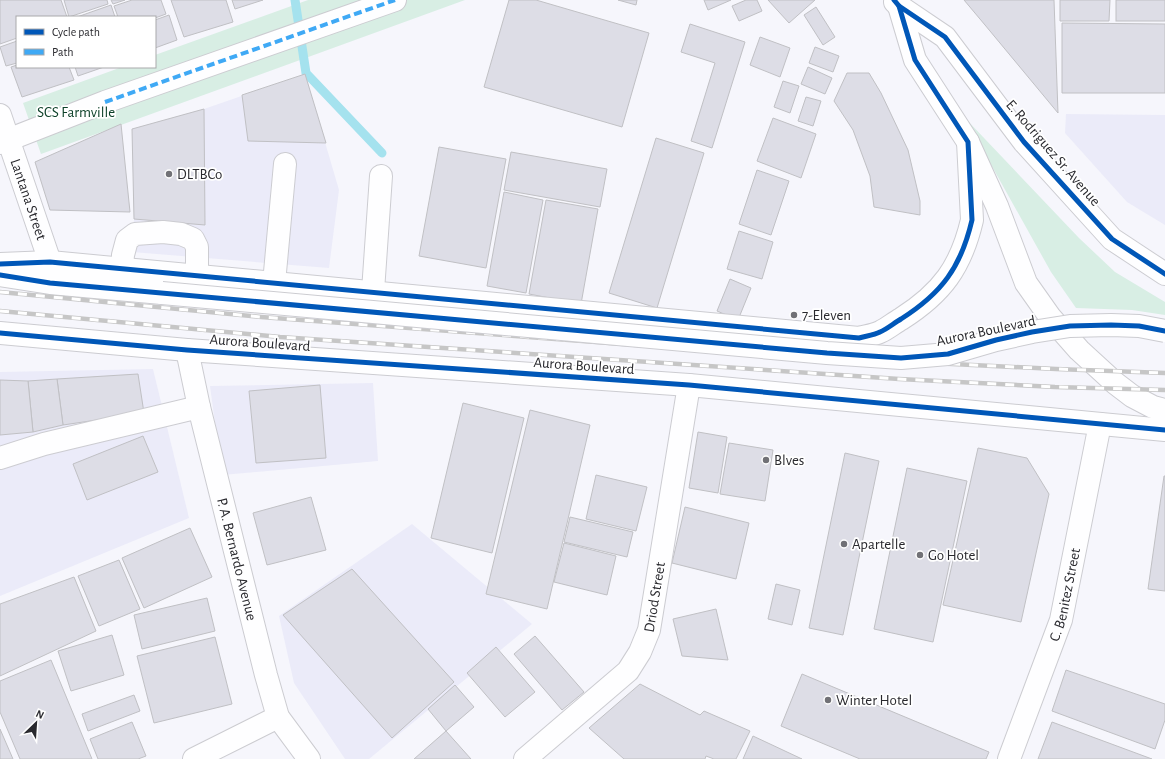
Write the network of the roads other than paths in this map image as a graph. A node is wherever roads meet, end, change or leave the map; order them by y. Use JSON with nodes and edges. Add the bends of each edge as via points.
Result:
{"nodes":[{"id":1,"x":395,"y":0,"type":"edge"},
{"id":2,"x":896,"y":3,"type":"edge"},
{"id":3,"x":0,"y":115,"type":"edge"},
{"id":4,"x":4,"y":141,"type":"edge"},
{"id":5,"x":968,"y":142,"type":"junction"},
{"id":6,"x":285,"y":164,"type":"dead end"},
{"id":7,"x":381,"y":176,"type":"dead end"},
{"id":8,"x":50,"y":262,"type":"junction"},
{"id":9,"x":0,"y":264,"type":"edge"},
{"id":10,"x":122,"y":268,"type":"junction"},
{"id":11,"x":1165,"y":274,"type":"edge"},
{"id":12,"x":0,"y":275,"type":"edge"},
{"id":13,"x":197,"y":275,"type":"junction"},
{"id":14,"x":274,"y":283,"type":"junction"},
{"id":15,"x":373,"y":291,"type":"junction"},
{"id":16,"x":1165,"y":331,"type":"edge"},
{"id":17,"x":0,"y":333,"type":"edge"},
{"id":18,"x":187,"y":350,"type":"junction"},
{"id":19,"x":689,"y":385,"type":"junction"},
{"id":20,"x":199,"y":407,"type":"junction"},
{"id":21,"x":1165,"y":410,"type":"edge"},
{"id":22,"x":1100,"y":424,"type":"junction"},
{"id":23,"x":1165,"y":430,"type":"edge"},
{"id":24,"x":0,"y":458,"type":"edge"},
{"id":25,"x":278,"y":717,"type":"junction"},
{"id":26,"x":194,"y":759,"type":"edge"},
{"id":27,"x":309,"y":759,"type":"edge"},
{"id":28,"x":525,"y":759,"type":"edge"},
{"id":29,"x":1009,"y":759,"type":"edge"}],
"edges":[{"from":1,"to":4,"type":"main road","via":[[105,102]]},
{"from":2,"to":5,"type":"main road","name":"E. Rodriguez Sr. Avenue","via":[[915,60]]},
{"from":2,"to":11,"type":"main road","name":"E. Rodriguez Sr. Avenue","via":[[945,37],[1024,142],[1112,239]]},
{"from":3,"to":4,"type":"main road","name":"Lantana Street"},
{"from":4,"to":8,"type":"main road","name":"Lantana Street"},
{"from":5,"to":15,"type":"main road","via":[[972,220],[950,275],[936,292],[912,312],[880,332],[860,338]]},
{"from":5,"to":21,"type":"main road","name":"E. Rodriguez Sr. Avenue","via":[[1026,283],[1050,317],[1079,350],[1115,383],[1132,396]]},
{"from":6,"to":14,"type":"main road"},
{"from":7,"to":15,"type":"main road"},
{"from":8,"to":9,"type":"main road"},
{"from":8,"to":10,"type":"main road"},
{"from":10,"to":13,"type":"main road"},
{"from":10,"to":13,"type":"main road","via":[[128,240],[136,234],[163,232],[181,234],[193,239],[197,247]]},
{"from":12,"to":16,"type":"main road","name":"Aurora Boulevard","bridge":true,"via":[[50,283],[901,358],[948,354],[996,340],[1070,326],[1139,326]]},
{"from":13,"to":14,"type":"main road"},
{"from":14,"to":15,"type":"main road"},
{"from":17,"to":18,"type":"main road","name":"Aurora Boulevard"},
{"from":18,"to":19,"type":"main road","name":"Aurora Boulevard"},
{"from":18,"to":20,"type":"main road","name":"P. A. Bernardo Avenue"},
{"from":19,"to":22,"type":"main road","name":"Aurora Boulevard"},
{"from":19,"to":28,"type":"main road","name":"Driod Street","via":[[649,630],[640,652],[628,671]]},
{"from":20,"to":24,"type":"main road","via":[[44,444]]},
{"from":20,"to":25,"type":"main road","name":"P. A. Bernardo Avenue"},
{"from":22,"to":23,"type":"main road","name":"Aurora Boulevard"},
{"from":22,"to":29,"type":"main road","name":"C. Benitez Street","via":[[1061,620]]},
{"from":25,"to":26,"type":"main road"},
{"from":25,"to":27,"type":"main road","name":"P. A. Bernardo Avenue"}]}
